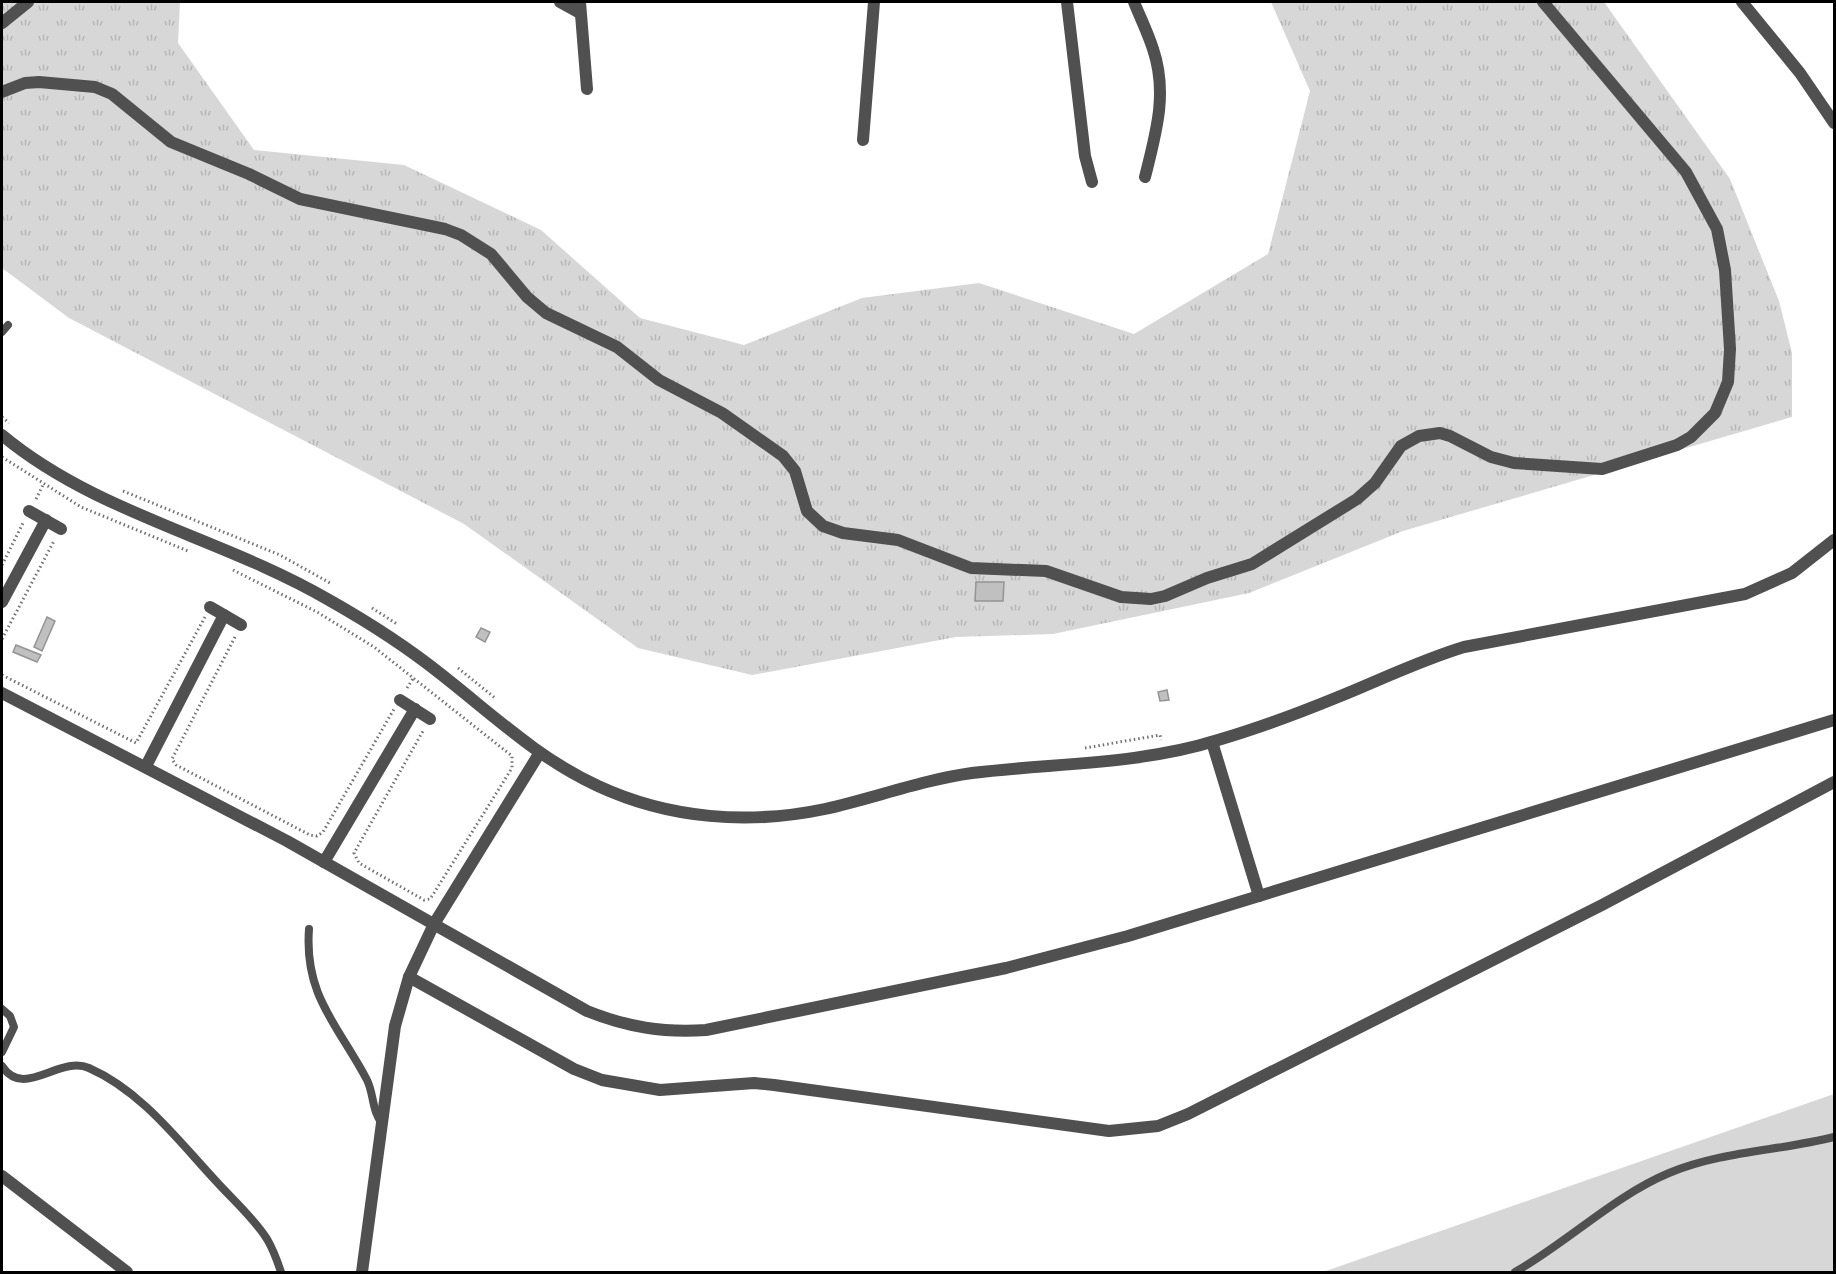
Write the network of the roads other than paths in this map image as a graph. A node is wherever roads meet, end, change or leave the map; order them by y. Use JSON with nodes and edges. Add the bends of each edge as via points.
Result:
{"nodes":[{"id":1,"x":28,"y":2,"type":"edge"},
{"id":2,"x":560,"y":2,"type":"edge"},
{"id":3,"x":874,"y":2,"type":"edge"},
{"id":4,"x":1067,"y":2,"type":"edge"},
{"id":5,"x":1134,"y":2,"type":"edge"},
{"id":6,"x":1543,"y":2,"type":"edge"},
{"id":7,"x":1742,"y":2,"type":"edge"},
{"id":8,"x":580,"y":7,"type":"edge"},
{"id":9,"x":2,"y":23,"type":"edge"},
{"id":10,"x":587,"y":89,"type":"dead end"},
{"id":11,"x":2,"y":92,"type":"edge"},
{"id":12,"x":1834,"y":123,"type":"edge"},
{"id":13,"x":863,"y":140,"type":"dead end"},
{"id":14,"x":1145,"y":177,"type":"dead end"},
{"id":15,"x":1092,"y":182,"type":"dead end"},
{"id":16,"x":2,"y":435,"type":"edge"},
{"id":17,"x":29,"y":511,"type":"road end"},
{"id":18,"x":46,"y":520,"type":"junction"},
{"id":19,"x":61,"y":529,"type":"road end"},
{"id":20,"x":1834,"y":540,"type":"edge"},
{"id":21,"x":2,"y":602,"type":"edge"},
{"id":22,"x":210,"y":607,"type":"road end"},
{"id":23,"x":224,"y":615,"type":"junction"},
{"id":24,"x":241,"y":625,"type":"road end"},
{"id":25,"x":2,"y":693,"type":"edge"},
{"id":26,"x":400,"y":700,"type":"road end"},
{"id":27,"x":415,"y":709,"type":"junction"},
{"id":28,"x":430,"y":719,"type":"road end"},
{"id":29,"x":1834,"y":720,"type":"edge"},
{"id":30,"x":1212,"y":742,"type":"junction"},
{"id":31,"x":539,"y":754,"type":"junction"},
{"id":32,"x":146,"y":766,"type":"junction"},
{"id":33,"x":1834,"y":782,"type":"edge"},
{"id":34,"x":324,"y":862,"type":"junction"},
{"id":35,"x":1259,"y":896,"type":"junction"},
{"id":36,"x":434,"y":924,"type":"junction"},
{"id":37,"x":309,"y":929,"type":"dead end"},
{"id":38,"x":409,"y":977,"type":"junction"},
{"id":39,"x":2,"y":1009,"type":"edge"},
{"id":40,"x":2,"y":1052,"type":"edge"},
{"id":41,"x":2,"y":1066,"type":"edge"},
{"id":42,"x":382,"y":1124,"type":"junction"},
{"id":43,"x":1834,"y":1137,"type":"edge"},
{"id":44,"x":2,"y":1176,"type":"edge"},
{"id":45,"x":127,"y":1272,"type":"edge"},
{"id":46,"x":281,"y":1272,"type":"edge"},
{"id":47,"x":362,"y":1272,"type":"edge"},
{"id":48,"x":1515,"y":1272,"type":"edge"}],
"edges":[{"from":1,"to":9,"type":"street"},
{"from":2,"to":8,"type":"street"},
{"from":3,"to":13,"type":"street"},
{"from":4,"to":15,"type":"street","via":[[1085,156]]},
{"from":5,"to":14,"type":"street","via":[[1153,47],[1160,82],[1160,117]]},
{"from":6,"to":11,"type":"street","via":[[1686,172],[1717,230],[1725,270],[1730,349],[1728,382],[1715,413],[1698,432],[1677,445],[1602,469],[1514,463],[1450,435],[1419,436],[1401,446],[1367,492],[1252,564],[1151,599],[1121,597],[1046,571],[971,568],[898,540],[833,531],[807,511],[795,471],[783,456],[722,413],[659,380],[606,340],[546,314],[490,254],[461,235],[300,199],[171,142],[112,94],[95,87],[39,82]]},
{"from":7,"to":12,"type":"street","via":[[1800,73]]},
{"from":8,"to":10,"type":"street"},
{"from":16,"to":31,"type":"street","via":[[50,471],[91,493],[243,556],[344,608],[439,672]]},
{"from":17,"to":18,"type":"street"},
{"from":18,"to":19,"type":"street"},
{"from":18,"to":21,"type":"street"},
{"from":20,"to":30,"type":"street","via":[[1792,573],[1745,594],[1464,647],[1288,717]]},
{"from":22,"to":23,"type":"street"},
{"from":23,"to":24,"type":"street"},
{"from":23,"to":32,"type":"street"},
{"from":25,"to":32,"type":"street"},
{"from":26,"to":27,"type":"street"},
{"from":27,"to":28,"type":"street"},
{"from":27,"to":34,"type":"street"},
{"from":29,"to":35,"type":"street"},
{"from":30,"to":31,"type":"street","via":[[1163,752],[969,774],[797,814],[728,818],[640,802],[600,788]]},
{"from":30,"to":35,"type":"street"},
{"from":31,"to":36,"type":"street"},
{"from":32,"to":34,"type":"street"},
{"from":33,"to":38,"type":"street","via":[[1613,900],[1198,1109],[1142,1130],[1093,1129],[774,1085],[660,1090],[617,1084],[574,1069]]},
{"from":34,"to":36,"type":"street"},
{"from":35,"to":36,"type":"street","via":[[1006,968],[845,1003],[681,1032],[633,1027],[587,1011]]},
{"from":36,"to":38,"type":"street"},
{"from":37,"to":42,"type":"lane","via":[[308,960],[315,990],[368,1083]]},
{"from":38,"to":42,"type":"street","via":[[395,1026]]},
{"from":39,"to":40,"type":"lane","via":[[14,1027]]},
{"from":41,"to":46,"type":"lane","via":[[13,1077],[27,1080],[64,1065],[82,1065],[124,1089],[157,1118],[257,1226],[273,1250]]},
{"from":42,"to":47,"type":"street"},
{"from":43,"to":48,"type":"lane","via":[[1713,1158],[1668,1173],[1632,1192]]},
{"from":44,"to":45,"type":"street"}]}
